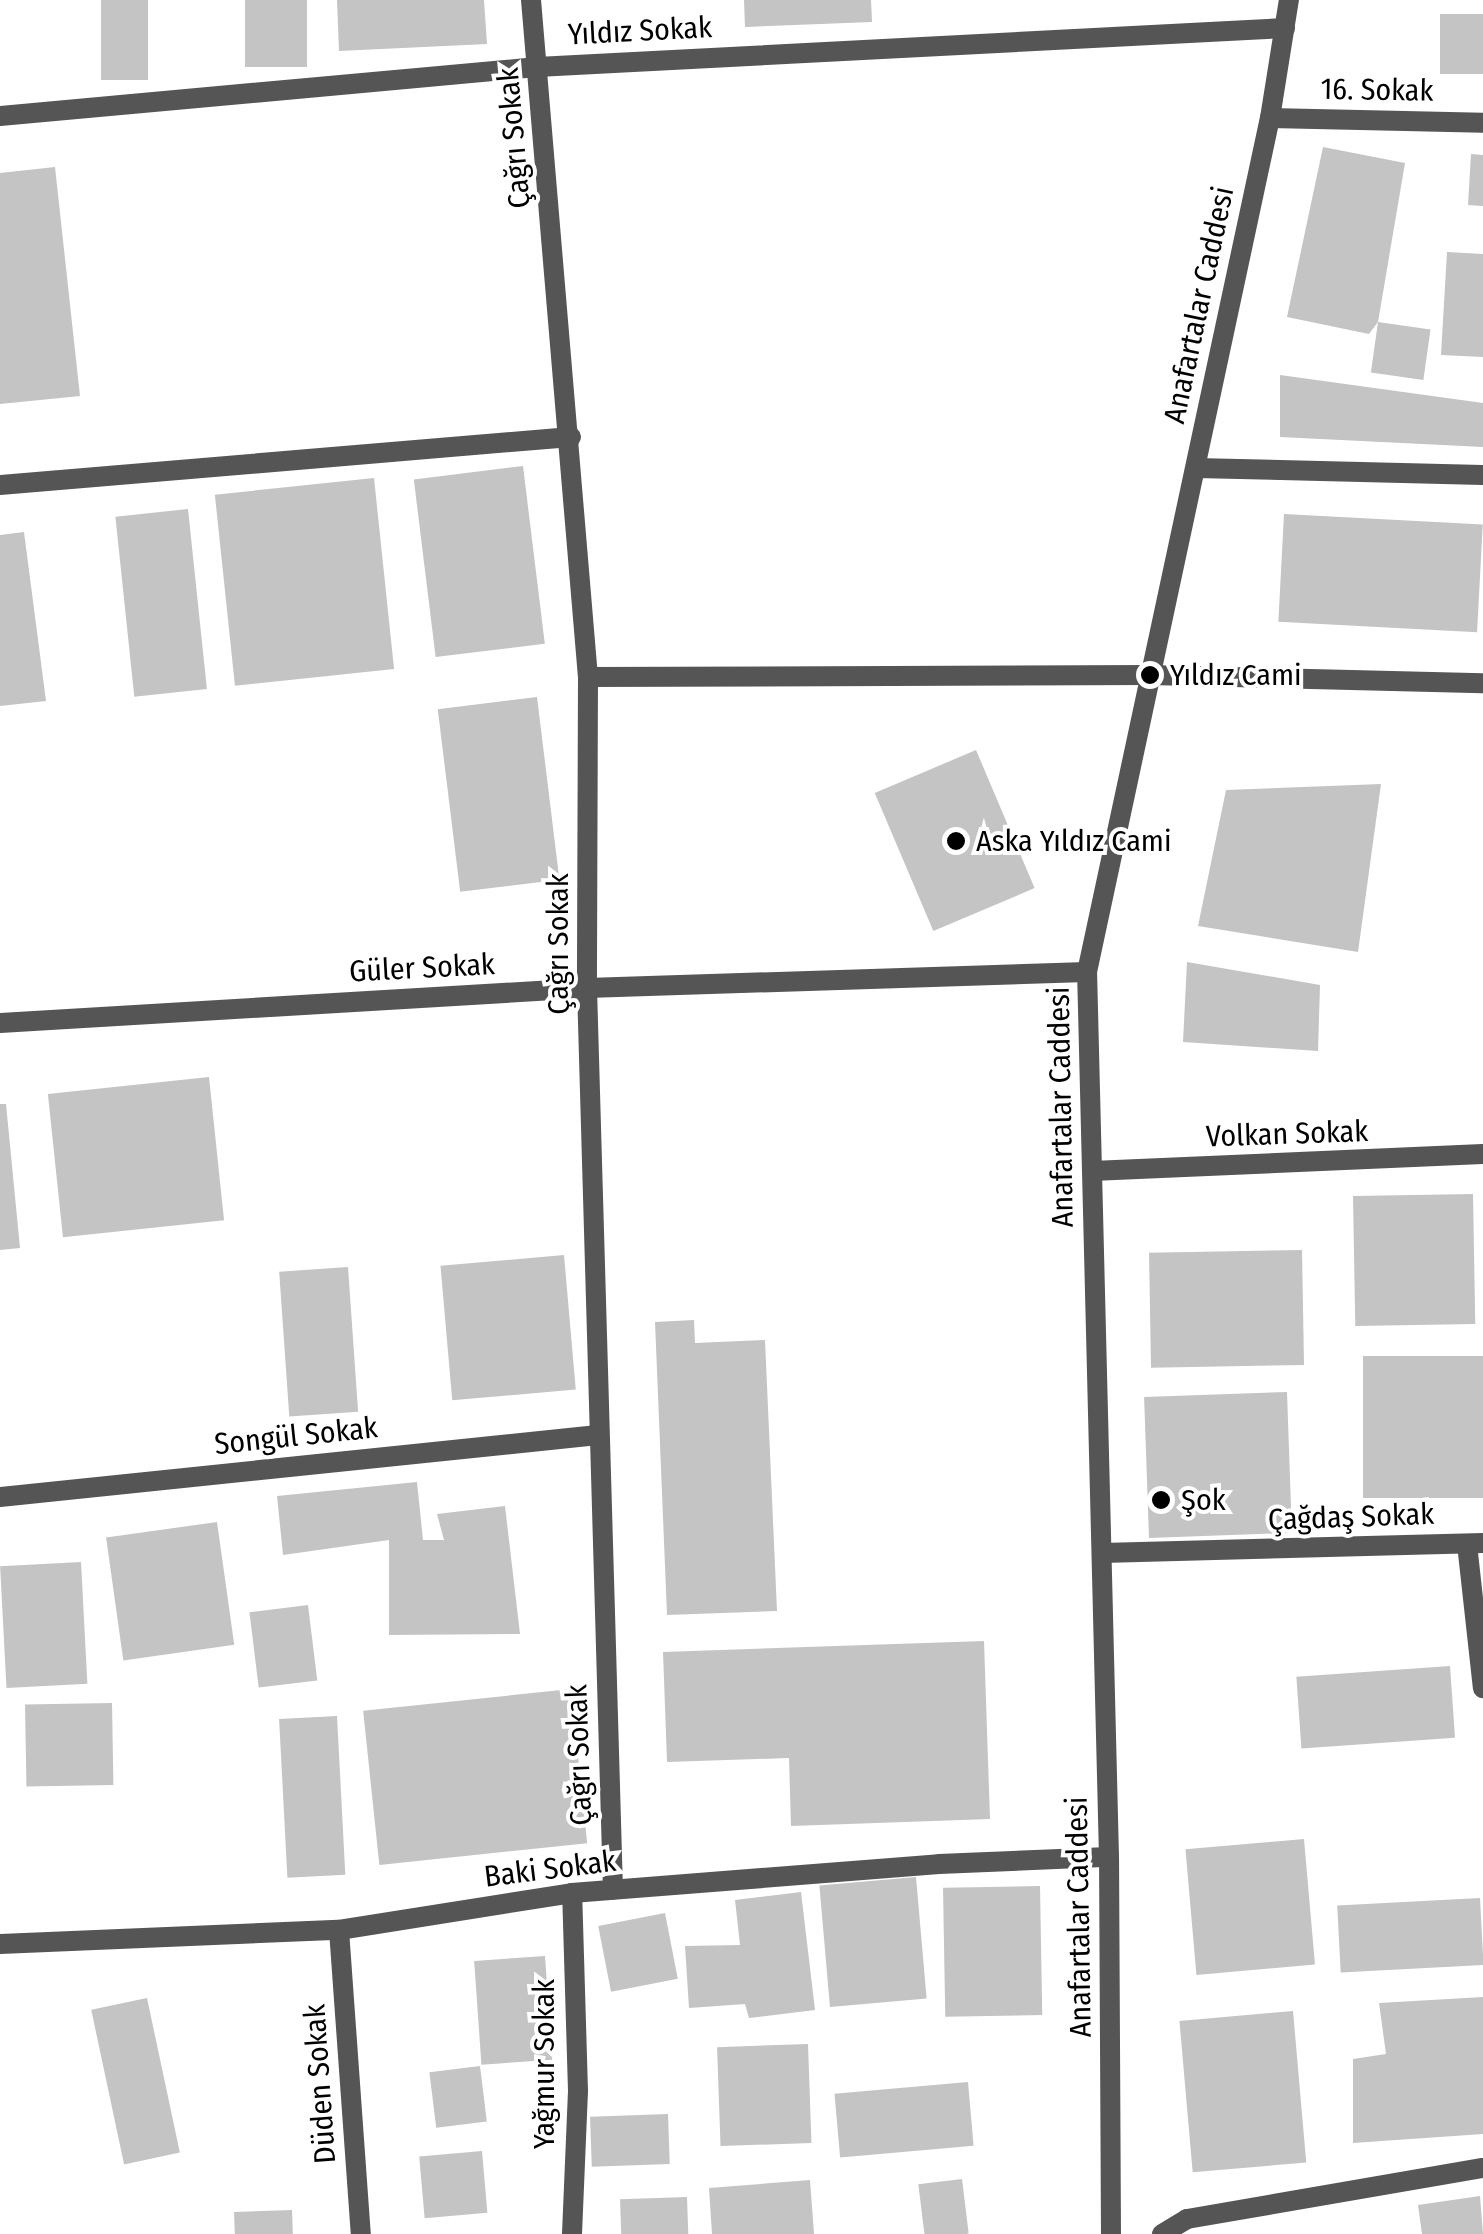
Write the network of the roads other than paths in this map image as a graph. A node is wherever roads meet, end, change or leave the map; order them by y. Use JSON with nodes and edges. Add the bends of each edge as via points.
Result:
{"nodes":[{"id":1,"x":531,"y":0,"type":"edge"},
{"id":2,"x":1289,"y":0,"type":"edge"},
{"id":3,"x":1285,"y":28,"type":"junction"},
{"id":4,"x":537,"y":67,"type":"junction"},
{"id":5,"x":0,"y":116,"type":"edge"},
{"id":6,"x":1270,"y":118,"type":"junction"},
{"id":7,"x":1483,"y":123,"type":"edge"},
{"id":8,"x":571,"y":436,"type":"junction"},
{"id":9,"x":1196,"y":468,"type":"junction"},
{"id":10,"x":1483,"y":475,"type":"edge"},
{"id":11,"x":0,"y":484,"type":"edge"},
{"id":12,"x":1150,"y":675,"type":"junction"},
{"id":13,"x":588,"y":676,"type":"junction"},
{"id":14,"x":1483,"y":683,"type":"edge"},
{"id":15,"x":1087,"y":972,"type":"junction"},
{"id":16,"x":587,"y":988,"type":"junction"},
{"id":17,"x":0,"y":1023,"type":"edge"},
{"id":18,"x":1483,"y":1154,"type":"edge"},
{"id":19,"x":1092,"y":1171,"type":"junction"},
{"id":20,"x":598,"y":1435,"type":"junction"},
{"id":21,"x":0,"y":1497,"type":"edge"},
{"id":22,"x":1475,"y":1544,"type":"edge"},
{"id":23,"x":1102,"y":1553,"type":"junction"},
{"id":24,"x":1483,"y":1688,"type":"edge"},
{"id":25,"x":1109,"y":1858,"type":"junction"},
{"id":26,"x":613,"y":1890,"type":"junction"},
{"id":27,"x":572,"y":1894,"type":"junction"},
{"id":28,"x":339,"y":1930,"type":"junction"},
{"id":29,"x":0,"y":1944,"type":"edge"},
{"id":30,"x":1483,"y":2168,"type":"edge"},
{"id":31,"x":361,"y":2234,"type":"edge"},
{"id":32,"x":572,"y":2234,"type":"edge"},
{"id":33,"x":1111,"y":2234,"type":"edge"},
{"id":34,"x":1162,"y":2234,"type":"edge"}],
"edges":[{"from":1,"to":4,"type":"street","name":"Çağrı Sokak"},
{"from":2,"to":3,"type":"street","name":"Anafartalar Caddesi"},
{"from":3,"to":4,"type":"street","name":"Yıldız Sokak"},
{"from":3,"to":6,"type":"street","name":"Anafartalar Caddesi"},
{"from":4,"to":5,"type":"street","name":"Yıldız Sokak"},
{"from":4,"to":8,"type":"street","name":"Çağrı Sokak"},
{"from":6,"to":7,"type":"street","name":"16. Sokak"},
{"from":6,"to":9,"type":"street","name":"Anafartalar Caddesi"},
{"from":8,"to":11,"type":"street"},
{"from":8,"to":13,"type":"street","name":"Çağrı Sokak"},
{"from":9,"to":10,"type":"street"},
{"from":9,"to":12,"type":"street","name":"Anafartalar Caddesi"},
{"from":12,"to":13,"type":"street"},
{"from":12,"to":14,"type":"street"},
{"from":12,"to":15,"type":"street","name":"Anafartalar Caddesi"},
{"from":13,"to":16,"type":"street","name":"Çağrı Sokak"},
{"from":15,"to":16,"type":"street","name":"Güler Sokak"},
{"from":15,"to":19,"type":"street","name":"Anafartalar Caddesi"},
{"from":16,"to":17,"type":"street","name":"Güler Sokak"},
{"from":16,"to":20,"type":"street","name":"Çağrı Sokak"},
{"from":18,"to":19,"type":"street","name":"Volkan Sokak"},
{"from":19,"to":23,"type":"street","name":"Anafartalar Caddesi"},
{"from":20,"to":21,"type":"street","name":"Songül Sokak"},
{"from":20,"to":26,"type":"street","name":"Çağrı Sokak"},
{"from":22,"to":23,"type":"street","name":"Çağdaş Sokak"},
{"from":22,"to":24,"type":"street"},
{"from":23,"to":25,"type":"street","name":"Anafartalar Caddesi"},
{"from":25,"to":26,"type":"street","name":"Baki Sokak"},
{"from":25,"to":33,"type":"street","name":"Anafartalar Caddesi"},
{"from":26,"to":27,"type":"street","name":"Baki Sokak"},
{"from":27,"to":28,"type":"street","name":"Baki Sokak"},
{"from":27,"to":32,"type":"street","name":"Yağmur Sokak","via":[[578,2091]]},
{"from":28,"to":29,"type":"street","name":"Baki Sokak"},
{"from":28,"to":31,"type":"street","name":"Düden Sokak"},
{"from":30,"to":34,"type":"street","via":[[1187,2220]]}]}
